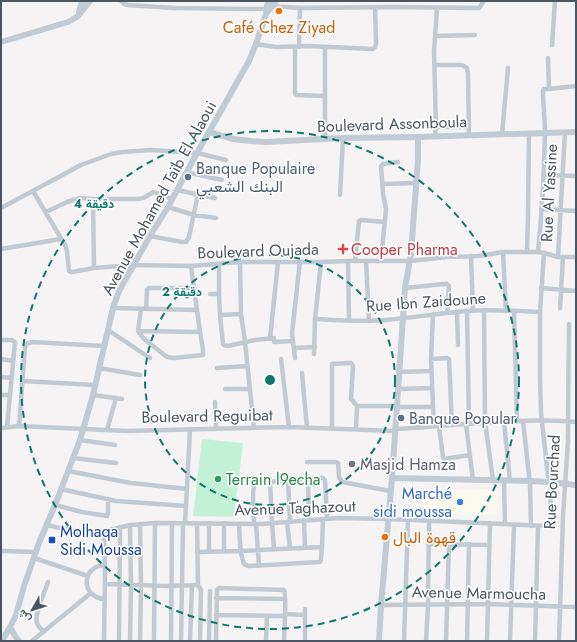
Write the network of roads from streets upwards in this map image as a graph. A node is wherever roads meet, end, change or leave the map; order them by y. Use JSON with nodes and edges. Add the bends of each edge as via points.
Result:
{"nodes":[{"id":1,"x":82,"y":1,"type":"edge"},
{"id":2,"x":90,"y":1,"type":"edge"},
{"id":3,"x":121,"y":1,"type":"edge"},
{"id":4,"x":392,"y":1,"type":"edge"},
{"id":5,"x":484,"y":1,"type":"edge"},
{"id":6,"x":555,"y":1,"type":"edge"},
{"id":7,"x":270,"y":6,"type":"edge"},
{"id":8,"x":375,"y":7,"type":"junction"},
{"id":9,"x":392,"y":7,"type":"junction"},
{"id":10,"x":300,"y":8,"type":"junction"},
{"id":11,"x":437,"y":8,"type":"junction"},
{"id":12,"x":77,"y":17,"type":"junction"},
{"id":13,"x":475,"y":35,"type":"dead end"},
{"id":14,"x":435,"y":36,"type":"junction"},
{"id":15,"x":1,"y":42,"type":"edge"},
{"id":16,"x":256,"y":44,"type":"junction"},
{"id":17,"x":552,"y":45,"type":"dead end"},
{"id":18,"x":297,"y":47,"type":"junction"},
{"id":19,"x":325,"y":47,"type":"junction"},
{"id":20,"x":548,"y":58,"type":"dead end"},
{"id":21,"x":435,"y":65,"type":"junction"},
{"id":22,"x":508,"y":68,"type":"dead end"},
{"id":23,"x":576,"y":86,"type":"edge"},
{"id":24,"x":549,"y":89,"type":"junction"},
{"id":25,"x":325,"y":96,"type":"junction"},
{"id":26,"x":436,"y":127,"type":"junction"},
{"id":27,"x":468,"y":127,"type":"junction"},
{"id":28,"x":209,"y":132,"type":"junction"},
{"id":29,"x":545,"y":132,"type":"junction"},
{"id":30,"x":565,"y":132,"type":"junction"},
{"id":31,"x":576,"y":132,"type":"edge"},
{"id":32,"x":529,"y":133,"type":"junction"},
{"id":33,"x":502,"y":134,"type":"junction"},
{"id":34,"x":469,"y":135,"type":"junction"},
{"id":35,"x":435,"y":136,"type":"junction"},
{"id":36,"x":418,"y":137,"type":"junction"},
{"id":37,"x":343,"y":138,"type":"junction"},
{"id":38,"x":325,"y":139,"type":"junction"},
{"id":39,"x":197,"y":153,"type":"junction"},
{"id":40,"x":226,"y":160,"type":"dead end"},
{"id":41,"x":398,"y":162,"type":"dead end"},
{"id":42,"x":186,"y":172,"type":"junction"},
{"id":43,"x":544,"y":174,"type":"junction"},
{"id":44,"x":563,"y":175,"type":"junction"},
{"id":45,"x":576,"y":176,"type":"edge"},
{"id":46,"x":222,"y":180,"type":"dead end"},
{"id":47,"x":416,"y":183,"type":"junction"},
{"id":48,"x":382,"y":184,"type":"junction"},
{"id":49,"x":177,"y":190,"type":"junction"},
{"id":50,"x":34,"y":191,"type":"junction"},
{"id":51,"x":198,"y":194,"type":"junction"},
{"id":52,"x":340,"y":195,"type":"dead end"},
{"id":53,"x":215,"y":198,"type":"dead end"},
{"id":54,"x":92,"y":199,"type":"junction"},
{"id":55,"x":172,"y":199,"type":"junction"},
{"id":56,"x":168,"y":207,"type":"junction"},
{"id":57,"x":1,"y":208,"type":"edge"},
{"id":58,"x":542,"y":209,"type":"junction"},
{"id":59,"x":560,"y":210,"type":"junction"},
{"id":60,"x":576,"y":210,"type":"edge"},
{"id":61,"x":46,"y":212,"type":"junction"},
{"id":62,"x":194,"y":215,"type":"junction"},
{"id":63,"x":216,"y":218,"type":"dead end"},
{"id":64,"x":385,"y":222,"type":"junction"},
{"id":65,"x":150,"y":236,"type":"junction"},
{"id":66,"x":61,"y":238,"type":"junction"},
{"id":67,"x":1,"y":250,"type":"edge"},
{"id":68,"x":503,"y":252,"type":"junction"},
{"id":69,"x":527,"y":252,"type":"junction"},
{"id":70,"x":538,"y":252,"type":"junction"},
{"id":71,"x":544,"y":253,"type":"junction"},
{"id":72,"x":471,"y":256,"type":"junction"},
{"id":73,"x":560,"y":257,"type":"junction"},
{"id":74,"x":576,"y":258,"type":"edge"},
{"id":75,"x":348,"y":261,"type":"junction"},
{"id":76,"x":355,"y":261,"type":"junction"},
{"id":77,"x":366,"y":261,"type":"junction"},
{"id":78,"x":382,"y":261,"type":"junction"},
{"id":79,"x":410,"y":261,"type":"junction"},
{"id":80,"x":240,"y":262,"type":"junction"},
{"id":81,"x":278,"y":262,"type":"junction"},
{"id":82,"x":300,"y":262,"type":"junction"},
{"id":83,"x":321,"y":262,"type":"junction"},
{"id":84,"x":219,"y":264,"type":"junction"},
{"id":85,"x":134,"y":265,"type":"junction"},
{"id":86,"x":191,"y":266,"type":"junction"},
{"id":87,"x":94,"y":268,"type":"junction"},
{"id":88,"x":194,"y":288,"type":"junction"},
{"id":89,"x":405,"y":288,"type":"junction"},
{"id":90,"x":541,"y":288,"type":"junction"},
{"id":91,"x":561,"y":290,"type":"junction"},
{"id":92,"x":576,"y":291,"type":"edge"},
{"id":93,"x":210,"y":294,"type":"dead end"},
{"id":94,"x":219,"y":294,"type":"junction"},
{"id":95,"x":113,"y":308,"type":"junction"},
{"id":96,"x":560,"y":308,"type":"dead end"},
{"id":97,"x":144,"y":309,"type":"junction"},
{"id":98,"x":197,"y":310,"type":"junction"},
{"id":99,"x":484,"y":310,"type":"junction"},
{"id":100,"x":470,"y":311,"type":"junction"},
{"id":101,"x":506,"y":311,"type":"junction"},
{"id":102,"x":514,"y":311,"type":"junction"},
{"id":103,"x":457,"y":312,"type":"junction"},
{"id":104,"x":540,"y":312,"type":"junction"},
{"id":105,"x":447,"y":313,"type":"junction"},
{"id":106,"x":220,"y":314,"type":"junction"},
{"id":107,"x":241,"y":314,"type":"junction"},
{"id":108,"x":433,"y":314,"type":"junction"},
{"id":109,"x":403,"y":318,"type":"junction"},
{"id":110,"x":315,"y":319,"type":"junction"},
{"id":111,"x":349,"y":320,"type":"junction"},
{"id":112,"x":369,"y":321,"type":"junction"},
{"id":113,"x":569,"y":324,"type":"dead end"},
{"id":114,"x":108,"y":330,"type":"junction"},
{"id":115,"x":138,"y":331,"type":"junction"},
{"id":116,"x":200,"y":332,"type":"junction"},
{"id":117,"x":270,"y":339,"type":"junction"},
{"id":118,"x":1,"y":340,"type":"edge"},
{"id":119,"x":293,"y":341,"type":"junction"},
{"id":120,"x":245,"y":342,"type":"junction"},
{"id":121,"x":458,"y":344,"type":"dead end"},
{"id":122,"x":104,"y":346,"type":"junction"},
{"id":123,"x":315,"y":347,"type":"junction"},
{"id":124,"x":294,"y":348,"type":"junction"},
{"id":125,"x":314,"y":354,"type":"dead end"},
{"id":126,"x":150,"y":358,"type":"dead end"},
{"id":127,"x":295,"y":358,"type":"dead end"},
{"id":128,"x":430,"y":358,"type":"junction"},
{"id":129,"x":1,"y":359,"type":"edge"},
{"id":130,"x":281,"y":359,"type":"dead end"},
{"id":131,"x":13,"y":360,"type":"junction"},
{"id":132,"x":247,"y":366,"type":"junction"},
{"id":133,"x":99,"y":368,"type":"junction"},
{"id":134,"x":217,"y":368,"type":"dead end"},
{"id":135,"x":431,"y":371,"type":"junction"},
{"id":136,"x":399,"y":372,"type":"junction"},
{"id":137,"x":302,"y":373,"type":"dead end"},
{"id":138,"x":140,"y":375,"type":"dead end"},
{"id":139,"x":1,"y":377,"type":"edge"},
{"id":140,"x":11,"y":378,"type":"junction"},
{"id":141,"x":23,"y":381,"type":"junction"},
{"id":142,"x":95,"y":385,"type":"junction"},
{"id":143,"x":432,"y":388,"type":"junction"},
{"id":144,"x":225,"y":389,"type":"dead end"},
{"id":145,"x":250,"y":389,"type":"junction"},
{"id":146,"x":398,"y":389,"type":"junction"},
{"id":147,"x":1,"y":395,"type":"edge"},
{"id":148,"x":9,"y":395,"type":"junction"},
{"id":149,"x":93,"y":395,"type":"junction"},
{"id":150,"x":116,"y":398,"type":"junction"},
{"id":151,"x":122,"y":399,"type":"dead end"},
{"id":152,"x":215,"y":402,"type":"dead end"},
{"id":153,"x":357,"y":406,"type":"junction"},
{"id":154,"x":396,"y":407,"type":"junction"},
{"id":155,"x":433,"y":407,"type":"junction"},
{"id":156,"x":542,"y":420,"type":"junction"},
{"id":157,"x":517,"y":421,"type":"junction"},
{"id":158,"x":523,"y":421,"type":"junction"},
{"id":159,"x":568,"y":421,"type":"junction"},
{"id":160,"x":485,"y":422,"type":"junction"},
{"id":161,"x":504,"y":422,"type":"junction"},
{"id":162,"x":576,"y":422,"type":"edge"},
{"id":163,"x":467,"y":423,"type":"junction"},
{"id":164,"x":452,"y":425,"type":"junction"},
{"id":165,"x":19,"y":426,"type":"junction"},
{"id":166,"x":439,"y":426,"type":"junction"},
{"id":167,"x":7,"y":427,"type":"junction"},
{"id":168,"x":289,"y":427,"type":"junction"},
{"id":169,"x":434,"y":427,"type":"junction"},
{"id":170,"x":1,"y":428,"type":"edge"},
{"id":171,"x":254,"y":428,"type":"junction"},
{"id":172,"x":307,"y":428,"type":"junction"},
{"id":173,"x":332,"y":428,"type":"junction"},
{"id":174,"x":83,"y":429,"type":"junction"},
{"id":175,"x":216,"y":429,"type":"junction"},
{"id":176,"x":356,"y":429,"type":"junction"},
{"id":177,"x":107,"y":430,"type":"junction"},
{"id":178,"x":190,"y":430,"type":"junction"},
{"id":179,"x":395,"y":430,"type":"junction"},
{"id":180,"x":80,"y":440,"type":"junction"},
{"id":181,"x":115,"y":445,"type":"dead end"},
{"id":182,"x":470,"y":455,"type":"junction"},
{"id":183,"x":73,"y":458,"type":"junction"},
{"id":184,"x":307,"y":462,"type":"dead end"},
{"id":185,"x":116,"y":463,"type":"dead end"},
{"id":186,"x":68,"y":471,"type":"junction"},
{"id":187,"x":392,"y":478,"type":"junction"},
{"id":188,"x":308,"y":479,"type":"junction"},
{"id":189,"x":288,"y":480,"type":"junction"},
{"id":190,"x":473,"y":480,"type":"junction"},
{"id":191,"x":493,"y":480,"type":"junction"},
{"id":192,"x":507,"y":481,"type":"junction"},
{"id":193,"x":530,"y":481,"type":"junction"},
{"id":194,"x":270,"y":482,"type":"junction"},
{"id":195,"x":551,"y":482,"type":"junction"},
{"id":196,"x":566,"y":484,"type":"junction"},
{"id":197,"x":576,"y":486,"type":"edge"},
{"id":198,"x":61,"y":489,"type":"junction"},
{"id":199,"x":187,"y":489,"type":"junction"},
{"id":200,"x":390,"y":491,"type":"junction"},
{"id":201,"x":108,"y":499,"type":"junction"},
{"id":202,"x":55,"y":505,"type":"junction"},
{"id":203,"x":186,"y":506,"type":"junction"},
{"id":204,"x":325,"y":519,"type":"junction"},
{"id":205,"x":388,"y":519,"type":"junction"},
{"id":206,"x":306,"y":520,"type":"junction"},
{"id":207,"x":408,"y":520,"type":"junction"},
{"id":208,"x":429,"y":521,"type":"junction"},
{"id":209,"x":289,"y":522,"type":"junction"},
{"id":210,"x":155,"y":523,"type":"junction"},
{"id":211,"x":172,"y":523,"type":"junction"},
{"id":212,"x":197,"y":523,"type":"junction"},
{"id":213,"x":209,"y":523,"type":"junction"},
{"id":214,"x":224,"y":523,"type":"junction"},
{"id":215,"x":272,"y":523,"type":"junction"},
{"id":216,"x":490,"y":523,"type":"junction"},
{"id":217,"x":140,"y":524,"type":"junction"},
{"id":218,"x":184,"y":524,"type":"junction"},
{"id":219,"x":239,"y":524,"type":"junction"},
{"id":220,"x":255,"y":524,"type":"junction"},
{"id":221,"x":505,"y":524,"type":"junction"},
{"id":222,"x":47,"y":525,"type":"junction"},
{"id":223,"x":130,"y":525,"type":"junction"},
{"id":224,"x":514,"y":525,"type":"junction"},
{"id":225,"x":531,"y":526,"type":"junction"},
{"id":226,"x":538,"y":526,"type":"junction"},
{"id":227,"x":120,"y":527,"type":"junction"},
{"id":228,"x":104,"y":532,"type":"junction"},
{"id":229,"x":428,"y":544,"type":"junction"},
{"id":230,"x":449,"y":544,"type":"junction"},
{"id":231,"x":469,"y":544,"type":"junction"},
{"id":232,"x":489,"y":545,"type":"junction"},
{"id":233,"x":322,"y":546,"type":"junction"},
{"id":234,"x":290,"y":548,"type":"junction"},
{"id":235,"x":305,"y":548,"type":"junction"},
{"id":236,"x":257,"y":549,"type":"junction"},
{"id":237,"x":274,"y":549,"type":"junction"},
{"id":238,"x":1,"y":550,"type":"edge"},
{"id":239,"x":209,"y":551,"type":"junction"},
{"id":240,"x":224,"y":551,"type":"junction"},
{"id":241,"x":241,"y":551,"type":"junction"},
{"id":242,"x":197,"y":552,"type":"junction"},
{"id":243,"x":35,"y":555,"type":"junction"},
{"id":244,"x":104,"y":565,"type":"junction"},
{"id":245,"x":259,"y":566,"type":"junction"},
{"id":246,"x":88,"y":576,"type":"junction"},
{"id":247,"x":48,"y":582,"type":"dead end"},
{"id":248,"x":104,"y":584,"type":"junction"},
{"id":249,"x":120,"y":584,"type":"junction"},
{"id":250,"x":131,"y":585,"type":"junction"},
{"id":251,"x":141,"y":585,"type":"junction"},
{"id":252,"x":192,"y":585,"type":"junction"},
{"id":253,"x":198,"y":585,"type":"junction"},
{"id":254,"x":155,"y":586,"type":"junction"},
{"id":255,"x":171,"y":586,"type":"junction"},
{"id":256,"x":182,"y":586,"type":"junction"},
{"id":257,"x":210,"y":591,"type":"dead end"},
{"id":258,"x":91,"y":592,"type":"junction"},
{"id":259,"x":216,"y":598,"type":"junction"},
{"id":260,"x":104,"y":599,"type":"junction"},
{"id":261,"x":285,"y":599,"type":"junction"},
{"id":262,"x":447,"y":604,"type":"junction"},
{"id":263,"x":468,"y":604,"type":"junction"},
{"id":264,"x":488,"y":604,"type":"junction"},
{"id":265,"x":381,"y":605,"type":"junction"},
{"id":266,"x":406,"y":605,"type":"junction"},
{"id":267,"x":428,"y":605,"type":"junction"},
{"id":268,"x":511,"y":605,"type":"junction"},
{"id":269,"x":536,"y":606,"type":"junction"},
{"id":270,"x":560,"y":607,"type":"junction"},
{"id":271,"x":576,"y":607,"type":"edge"},
{"id":272,"x":305,"y":609,"type":"dead end"},
{"id":273,"x":216,"y":614,"type":"junction"},
{"id":274,"x":284,"y":615,"type":"junction"},
{"id":275,"x":305,"y":615,"type":"junction"},
{"id":276,"x":267,"y":616,"type":"junction"},
{"id":277,"x":10,"y":627,"type":"junction"},
{"id":278,"x":43,"y":632,"type":"junction"},
{"id":279,"x":2,"y":641,"type":"edge"},
{"id":280,"x":13,"y":641,"type":"edge"},
{"id":281,"x":19,"y":641,"type":"edge"},
{"id":282,"x":32,"y":641,"type":"edge"},
{"id":283,"x":104,"y":641,"type":"edge"},
{"id":284,"x":119,"y":641,"type":"edge"},
{"id":285,"x":130,"y":641,"type":"edge"},
{"id":286,"x":140,"y":641,"type":"edge"},
{"id":287,"x":154,"y":641,"type":"edge"},
{"id":288,"x":171,"y":641,"type":"edge"},
{"id":289,"x":181,"y":641,"type":"edge"},
{"id":290,"x":190,"y":641,"type":"edge"},
{"id":291,"x":200,"y":641,"type":"edge"},
{"id":292,"x":209,"y":641,"type":"edge"},
{"id":293,"x":216,"y":641,"type":"edge"},
{"id":294,"x":266,"y":641,"type":"edge"},
{"id":295,"x":284,"y":641,"type":"edge"},
{"id":296,"x":305,"y":641,"type":"edge"},
{"id":297,"x":379,"y":641,"type":"edge"},
{"id":298,"x":404,"y":641,"type":"edge"},
{"id":299,"x":426,"y":641,"type":"edge"},
{"id":300,"x":446,"y":641,"type":"edge"},
{"id":301,"x":467,"y":641,"type":"edge"},
{"id":302,"x":487,"y":641,"type":"edge"},
{"id":303,"x":510,"y":641,"type":"edge"},
{"id":304,"x":535,"y":641,"type":"edge"},
{"id":305,"x":560,"y":641,"type":"edge"}],
"edges":[{"from":1,"to":12,"type":"street"},
{"from":2,"to":12,"type":"street"},
{"from":3,"to":7,"type":"street","via":[[128,5],[174,8]]},
{"from":4,"to":9,"type":"street"},
{"from":5,"to":11,"type":"street","via":[[478,8]]},
{"from":6,"to":17,"type":"street"},
{"from":7,"to":10,"type":"street"},
{"from":7,"to":16,"type":"street","name":"Avenue Mohamed Taïb El Alaoui"},
{"from":8,"to":9,"type":"street"},
{"from":8,"to":10,"type":"street"},
{"from":8,"to":19,"type":"street","via":[[374,49]]},
{"from":9,"to":11,"type":"street"},
{"from":10,"to":18,"type":"street"},
{"from":11,"to":14,"type":"street"},
{"from":12,"to":15,"type":"street"},
{"from":13,"to":14,"type":"street"},
{"from":14,"to":21,"type":"street"},
{"from":16,"to":18,"type":"street"},
{"from":16,"to":28,"type":"street","name":"Avenue Mohamed Taïb El Alaoui","via":[[238,82]]},
{"from":18,"to":19,"type":"street"},
{"from":18,"to":25,"type":"street","via":[[295,94]]},
{"from":19,"to":25,"type":"street"},
{"from":20,"to":24,"type":"street"},
{"from":21,"to":26,"type":"street"},
{"from":21,"to":27,"type":"street","via":[[462,65],[467,68]]},
{"from":22,"to":33,"type":"street"},
{"from":23,"to":24,"type":"street"},
{"from":24,"to":29,"type":"street","via":[[543,90]]},
{"from":25,"to":38,"type":"street"},
{"from":26,"to":27,"type":"street"},
{"from":26,"to":35,"type":"street"},
{"from":27,"to":34,"type":"street"},
{"from":28,"to":38,"type":"street","name":"Boulevard Assonboula","via":[[251,141]]},
{"from":28,"to":39,"type":"street","name":"Avenue Mohamed Taïb El Alaoui"},
{"from":29,"to":30,"type":"street","name":"Boulevard Assonboula"},
{"from":29,"to":32,"type":"street","name":"Boulevard Assonboula"},
{"from":29,"to":43,"type":"street"},
{"from":30,"to":31,"type":"street","name":"Boulevard Assonboula"},
{"from":30,"to":44,"type":"street","name":"Rue Al Yassine"},
{"from":32,"to":33,"type":"street","name":"Boulevard Assonboula"},
{"from":32,"to":69,"type":"street"},
{"from":33,"to":34,"type":"street","name":"Boulevard Assonboula"},
{"from":34,"to":35,"type":"street","name":"Boulevard Assonboula"},
{"from":35,"to":36,"type":"street","name":"Boulevard Assonboula"},
{"from":36,"to":37,"type":"street","name":"Boulevard Assonboula"},
{"from":36,"to":47,"type":"street"},
{"from":37,"to":38,"type":"street","name":"Boulevard Assonboula"},
{"from":37,"to":52,"type":"street"},
{"from":39,"to":40,"type":"street"},
{"from":39,"to":42,"type":"street","name":"Avenue Mohamed Taïb El Alaoui"},
{"from":39,"to":50,"type":"street","via":[[151,150],[112,154],[81,165]]},
{"from":41,"to":48,"type":"street","via":[[381,166]]},
{"from":42,"to":46,"type":"street"},
{"from":42,"to":49,"type":"street","name":"Avenue Mohamed Taïb El Alaoui"},
{"from":43,"to":44,"type":"street"},
{"from":43,"to":58,"type":"street"},
{"from":44,"to":45,"type":"street"},
{"from":44,"to":59,"type":"street","name":"Rue Al Yassine"},
{"from":47,"to":48,"type":"street"},
{"from":47,"to":79,"type":"street"},
{"from":48,"to":64,"type":"street","via":[[386,209]]},
{"from":49,"to":51,"type":"street"},
{"from":49,"to":55,"type":"street","name":"Avenue Mohamed Taïb El Alaoui"},
{"from":50,"to":57,"type":"street"},
{"from":50,"to":61,"type":"street"},
{"from":51,"to":53,"type":"street"},
{"from":51,"to":62,"type":"street"},
{"from":54,"to":55,"type":"street","via":[[138,199],[154,192]]},
{"from":54,"to":61,"type":"street","via":[[76,198]]},
{"from":54,"to":87,"type":"street"},
{"from":55,"to":56,"type":"street","name":"Avenue Mohamed Taïb El Alaoui"},
{"from":56,"to":62,"type":"street"},
{"from":56,"to":65,"type":"street","name":"Avenue Mohamed Taïb El Alaoui"},
{"from":58,"to":59,"type":"street"},
{"from":58,"to":70,"type":"street"},
{"from":59,"to":60,"type":"street"},
{"from":59,"to":73,"type":"street","name":"Rue Al Yassine"},
{"from":61,"to":66,"type":"street"},
{"from":62,"to":63,"type":"street"},
{"from":62,"to":65,"type":"street","via":[[189,237],[185,242]]},
{"from":64,"to":76,"type":"street","via":[[359,221]]},
{"from":64,"to":78,"type":"street"},
{"from":65,"to":85,"type":"street","name":"Avenue Mohamed Taïb El Alaoui"},
{"from":66,"to":67,"type":"street"},
{"from":66,"to":87,"type":"street","name":"Boulevard Oujada","via":[[66,249],[69,271]]},
{"from":68,"to":69,"type":"street","name":"Boulevard Oujada"},
{"from":68,"to":72,"type":"street","name":"Boulevard Oujada"},
{"from":68,"to":101,"type":"street"},
{"from":69,"to":70,"type":"street","name":"Boulevard Oujada"},
{"from":70,"to":71,"type":"street","name":"Boulevard Oujada"},
{"from":71,"to":73,"type":"street","name":"Boulevard Oujada"},
{"from":71,"to":90,"type":"street"},
{"from":72,"to":79,"type":"street","name":"Boulevard Oujada"},
{"from":72,"to":100,"type":"street"},
{"from":73,"to":74,"type":"street","name":"Boulevard Oujada"},
{"from":73,"to":91,"type":"street","name":"Rue Al Yassine"},
{"from":75,"to":76,"type":"street","name":"Boulevard Oujada"},
{"from":75,"to":83,"type":"street","name":"Boulevard Oujada"},
{"from":75,"to":111,"type":"street"},
{"from":76,"to":77,"type":"street","name":"Boulevard Oujada"},
{"from":77,"to":78,"type":"street","name":"Boulevard Oujada"},
{"from":77,"to":112,"type":"street"},
{"from":78,"to":79,"type":"street","name":"Boulevard Oujada"},
{"from":79,"to":89,"type":"street"},
{"from":80,"to":81,"type":"street","name":"Boulevard Oujada"},
{"from":80,"to":84,"type":"street","name":"Boulevard Oujada"},
{"from":80,"to":107,"type":"street"},
{"from":81,"to":82,"type":"street","name":"Boulevard Oujada"},
{"from":81,"to":117,"type":"street"},
{"from":82,"to":83,"type":"street","name":"Boulevard Oujada"},
{"from":82,"to":119,"type":"street"},
{"from":83,"to":110,"type":"street"},
{"from":84,"to":86,"type":"street","name":"Boulevard Oujada"},
{"from":84,"to":94,"type":"street"},
{"from":85,"to":86,"type":"street","name":"Boulevard Oujada"},
{"from":85,"to":87,"type":"street","name":"Boulevard Oujada"},
{"from":85,"to":95,"type":"street","name":"Avenue Mohamed Taïb El Alaoui"},
{"from":86,"to":88,"type":"street"},
{"from":88,"to":97,"type":"street","via":[[149,288]]},
{"from":88,"to":98,"type":"street"},
{"from":89,"to":105,"type":"street","via":[[447,284]]},
{"from":89,"to":109,"type":"street"},
{"from":90,"to":91,"type":"street"},
{"from":90,"to":104,"type":"street"},
{"from":91,"to":92,"type":"street"},
{"from":91,"to":96,"type":"street","name":"Rue Al Yassine"},
{"from":93,"to":94,"type":"street"},
{"from":94,"to":106,"type":"street"},
{"from":95,"to":97,"type":"street"},
{"from":95,"to":114,"type":"street","name":"Avenue Mohamed Taïb El Alaoui"},
{"from":97,"to":98,"type":"street"},
{"from":97,"to":115,"type":"street"},
{"from":98,"to":116,"type":"street"},
{"from":99,"to":100,"type":"street","name":"Rue Ibn Zaidoune"},
{"from":99,"to":101,"type":"street","name":"Rue Ibn Zaidoune"},
{"from":99,"to":160,"type":"street"},
{"from":100,"to":103,"type":"street","name":"Rue Ibn Zaidoune"},
{"from":100,"to":163,"type":"street"},
{"from":101,"to":102,"type":"street","name":"Rue Ibn Zaidoune"},
{"from":102,"to":104,"type":"street","name":"Rue Ibn Zaidoune"},
{"from":102,"to":157,"type":"street"},
{"from":103,"to":105,"type":"street","name":"Rue Ibn Zaidoune"},
{"from":103,"to":121,"type":"street"},
{"from":104,"to":156,"type":"street"},
{"from":105,"to":108,"type":"street","name":"Rue Ibn Zaidoune"},
{"from":106,"to":107,"type":"street"},
{"from":106,"to":120,"type":"street","via":[[224,345]]},
{"from":107,"to":120,"type":"street"},
{"from":108,"to":109,"type":"street","name":"Rue Ibn Zaidoune"},
{"from":108,"to":128,"type":"street"},
{"from":109,"to":112,"type":"street","name":"Rue Ibn Zaidoune"},
{"from":109,"to":136,"type":"street"},
{"from":110,"to":111,"type":"street","name":"Rue Ibn Zaidoune"},
{"from":110,"to":123,"type":"street"},
{"from":111,"to":112,"type":"street","name":"Rue Ibn Zaidoune"},
{"from":113,"to":159,"type":"street","name":"Rue Bourchad"},
{"from":114,"to":122,"type":"street","name":"Avenue Mohamed Taïb El Alaoui"},
{"from":114,"to":126,"type":"street"},
{"from":115,"to":116,"type":"street"},
{"from":115,"to":116,"type":"street","via":[[146,342],[169,358],[203,355]]},
{"from":117,"to":119,"type":"street","via":[[274,338],[274,342]]},
{"from":117,"to":120,"type":"street"},
{"from":118,"to":131,"type":"street","via":[[14,341]]},
{"from":119,"to":124,"type":"street"},
{"from":120,"to":132,"type":"street"},
{"from":122,"to":133,"type":"street","name":"Avenue Mohamed Taïb El Alaoui"},
{"from":122,"to":141,"type":"street","via":[[29,342],[25,347]]},
{"from":123,"to":124,"type":"street"},
{"from":123,"to":125,"type":"street"},
{"from":124,"to":127,"type":"street"},
{"from":128,"to":135,"type":"street"},
{"from":128,"to":164,"type":"street","via":[[449,359]]},
{"from":129,"to":131,"type":"street"},
{"from":130,"to":168,"type":"street"},
{"from":131,"to":140,"type":"street"},
{"from":132,"to":134,"type":"street"},
{"from":132,"to":145,"type":"street"},
{"from":133,"to":138,"type":"street"},
{"from":133,"to":142,"type":"street","name":"Avenue Mohamed Taïb El Alaoui"},
{"from":135,"to":136,"type":"street"},
{"from":135,"to":143,"type":"street"},
{"from":136,"to":146,"type":"street"},
{"from":137,"to":172,"type":"street"},
{"from":139,"to":140,"type":"street"},
{"from":140,"to":148,"type":"street"},
{"from":141,"to":142,"type":"street"},
{"from":141,"to":165,"type":"street"},
{"from":142,"to":149,"type":"street","name":"Avenue Mohamed Taïb El Alaoui"},
{"from":143,"to":146,"type":"street"},
{"from":143,"to":155,"type":"street"},
{"from":144,"to":145,"type":"street"},
{"from":145,"to":171,"type":"street"},
{"from":146,"to":154,"type":"street"},
{"from":147,"to":148,"type":"street"},
{"from":148,"to":167,"type":"street"},
{"from":149,"to":150,"type":"street"},
{"from":149,"to":174,"type":"street","name":"Avenue Mohamed Taïb El Alaoui"},
{"from":150,"to":151,"type":"street"},
{"from":150,"to":177,"type":"street"},
{"from":152,"to":175,"type":"street"},
{"from":153,"to":154,"type":"street"},
{"from":153,"to":173,"type":"street","via":[[351,399],[352,364],[332,364]]},
{"from":153,"to":176,"type":"street"},
{"from":154,"to":155,"type":"street"},
{"from":154,"to":179,"type":"street"},
{"from":155,"to":169,"type":"street"},
{"from":156,"to":158,"type":"street","name":"Boulevard Reguibat"},
{"from":156,"to":159,"type":"street","name":"Boulevard Reguibat"},
{"from":156,"to":195,"type":"street","via":[[548,476]]},
{"from":157,"to":158,"type":"street","name":"Boulevard Reguibat"},
{"from":157,"to":161,"type":"street","name":"Boulevard Reguibat"},
{"from":158,"to":193,"type":"street"},
{"from":159,"to":162,"type":"street","name":"Boulevard Reguibat"},
{"from":159,"to":196,"type":"street","name":"Rue Bourchad"},
{"from":160,"to":161,"type":"street","name":"Boulevard Reguibat"},
{"from":160,"to":163,"type":"street","name":"Boulevard Reguibat"},
{"from":160,"to":191,"type":"street"},
{"from":161,"to":192,"type":"street"},
{"from":163,"to":164,"type":"street","name":"Boulevard Reguibat"},
{"from":163,"to":182,"type":"street"},
{"from":164,"to":166,"type":"street","name":"Boulevard Reguibat"},
{"from":165,"to":167,"type":"street","name":"Boulevard Reguibat"},
{"from":165,"to":174,"type":"street","name":"Boulevard Reguibat"},
{"from":166,"to":169,"type":"street","name":"Boulevard Reguibat"},
{"from":166,"to":182,"type":"street","via":[[444,459]]},
{"from":167,"to":170,"type":"street","name":"Boulevard Reguibat"},
{"from":168,"to":171,"type":"street","name":"Boulevard Reguibat"},
{"from":168,"to":172,"type":"street","name":"Boulevard Reguibat"},
{"from":169,"to":179,"type":"street","name":"Boulevard Reguibat"},
{"from":171,"to":175,"type":"street","name":"Boulevard Reguibat"},
{"from":172,"to":173,"type":"street","name":"Boulevard Reguibat"},
{"from":173,"to":176,"type":"street","name":"Boulevard Reguibat"},
{"from":174,"to":177,"type":"street","name":"Boulevard Reguibat"},
{"from":174,"to":180,"type":"street","name":"Avenue Mohamed Taïb El Alaoui"},
{"from":175,"to":178,"type":"street","name":"Boulevard Reguibat"},
{"from":176,"to":179,"type":"street","name":"Boulevard Reguibat"},
{"from":177,"to":178,"type":"street","name":"Boulevard Reguibat"},
{"from":178,"to":199,"type":"street"},
{"from":179,"to":187,"type":"street"},
{"from":180,"to":181,"type":"street"},
{"from":180,"to":183,"type":"street","name":"Avenue Mohamed Taïb El Alaoui"},
{"from":182,"to":190,"type":"street"},
{"from":183,"to":185,"type":"street"},
{"from":183,"to":186,"type":"street","name":"Avenue Mohamed Taïb El Alaoui"},
{"from":184,"to":200,"type":"street","via":[[336,462],[342,482]]},
{"from":186,"to":198,"type":"street","name":"Avenue Mohamed Taïb El Alaoui"},
{"from":186,"to":199,"type":"street","via":[[131,483]]},
{"from":187,"to":190,"type":"street"},
{"from":187,"to":200,"type":"street"},
{"from":188,"to":189,"type":"street"},
{"from":188,"to":204,"type":"street","via":[[326,480]]},
{"from":188,"to":206,"type":"street"},
{"from":189,"to":194,"type":"street"},
{"from":189,"to":209,"type":"street"},
{"from":190,"to":191,"type":"street"},
{"from":191,"to":192,"type":"street"},
{"from":192,"to":193,"type":"street"},
{"from":192,"to":221,"type":"street"},
{"from":193,"to":195,"type":"street"},
{"from":193,"to":225,"type":"street"},
{"from":194,"to":215,"type":"street"},
{"from":194,"to":220,"type":"street","via":[[258,482],[254,485]]},
{"from":195,"to":196,"type":"street"},
{"from":195,"to":226,"type":"street","name":"Avenue Taghazout","via":[[550,522],[547,526]]},
{"from":196,"to":197,"type":"street"},
{"from":196,"to":270,"type":"street","name":"Rue Bourchad"},
{"from":198,"to":201,"type":"street"},
{"from":198,"to":202,"type":"street","name":"Avenue Mohamed Taïb El Alaoui"},
{"from":199,"to":203,"type":"street"},
{"from":200,"to":205,"type":"street"},
{"from":201,"to":202,"type":"street","via":[[107,516]]},
{"from":201,"to":203,"type":"street"},
{"from":202,"to":222,"type":"street","name":"Avenue Mohamed Taïb El Alaoui"},
{"from":203,"to":218,"type":"street"},
{"from":204,"to":205,"type":"street","name":"Avenue Taghazout"},
{"from":204,"to":206,"type":"street","name":"Avenue Taghazout"},
{"from":204,"to":233,"type":"street"},
{"from":205,"to":207,"type":"street","name":"Avenue Taghazout"},
{"from":205,"to":265,"type":"street"},
{"from":206,"to":209,"type":"street","name":"Avenue Taghazout"},
{"from":206,"to":235,"type":"street"},
{"from":207,"to":208,"type":"street","name":"Avenue Taghazout"},
{"from":207,"to":266,"type":"street"},
{"from":208,"to":216,"type":"street","name":"Avenue Taghazout"},
{"from":208,"to":229,"type":"street"},
{"from":209,"to":215,"type":"street","name":"Avenue Taghazout"},
{"from":209,"to":234,"type":"street"},
{"from":210,"to":211,"type":"street","name":"Avenue Taghazout"},
{"from":210,"to":217,"type":"street","name":"Avenue Taghazout"},
{"from":210,"to":254,"type":"street"},
{"from":211,"to":218,"type":"street","name":"Avenue Taghazout"},
{"from":211,"to":255,"type":"street"},
{"from":212,"to":213,"type":"street","name":"Avenue Taghazout"},
{"from":212,"to":218,"type":"street","name":"Avenue Taghazout"},
{"from":212,"to":242,"type":"street"},
{"from":213,"to":214,"type":"street","name":"Avenue Taghazout"},
{"from":213,"to":239,"type":"street"},
{"from":214,"to":219,"type":"street","name":"Avenue Taghazout"},
{"from":214,"to":240,"type":"street"},
{"from":215,"to":220,"type":"street","name":"Avenue Taghazout"},
{"from":215,"to":237,"type":"street"},
{"from":216,"to":221,"type":"street","name":"Avenue Taghazout"},
{"from":216,"to":232,"type":"street"},
{"from":217,"to":223,"type":"street","name":"Avenue Taghazout"},
{"from":217,"to":251,"type":"street"},
{"from":218,"to":256,"type":"street"},
{"from":219,"to":220,"type":"street","name":"Avenue Taghazout"},
{"from":219,"to":241,"type":"street"},
{"from":220,"to":236,"type":"street"},
{"from":221,"to":224,"type":"street","name":"Avenue Taghazout"},
{"from":222,"to":228,"type":"street","name":"Avenue Taghazout","via":[[86,535]]},
{"from":222,"to":243,"type":"street","name":"Avenue Mohamed Taïb El Alaoui"},
{"from":223,"to":227,"type":"street","name":"Avenue Taghazout"},
{"from":223,"to":250,"type":"street"},
{"from":224,"to":225,"type":"street","name":"Avenue Taghazout"},
{"from":224,"to":268,"type":"street"},
{"from":225,"to":226,"type":"street","name":"Avenue Taghazout"},
{"from":226,"to":269,"type":"street"},
{"from":227,"to":228,"type":"street","name":"Avenue Taghazout"},
{"from":227,"to":249,"type":"street"},
{"from":228,"to":244,"type":"street"},
{"from":229,"to":230,"type":"street"},
{"from":229,"to":267,"type":"street"},
{"from":230,"to":231,"type":"street"},
{"from":230,"to":262,"type":"street"},
{"from":231,"to":232,"type":"street"},
{"from":231,"to":263,"type":"street"},
{"from":232,"to":264,"type":"street"},
{"from":233,"to":235,"type":"street"},
{"from":233,"to":245,"type":"street","via":[[320,562]]},
{"from":234,"to":235,"type":"street"},
{"from":234,"to":237,"type":"street"},
{"from":236,"to":237,"type":"street"},
{"from":236,"to":241,"type":"street"},
{"from":236,"to":245,"type":"street"},
{"from":238,"to":243,"type":"street"},
{"from":239,"to":240,"type":"street"},
{"from":239,"to":242,"type":"street"},
{"from":240,"to":241,"type":"street"},
{"from":241,"to":245,"type":"street","via":[[245,565]]},
{"from":242,"to":253,"type":"street"},
{"from":243,"to":246,"type":"street"},
{"from":243,"to":277,"type":"street","name":"Avenue Mohamed Taïb El Alaoui"},
{"from":244,"to":246,"type":"street","via":[[95,568]]},
{"from":244,"to":248,"type":"street"},
{"from":246,"to":258,"type":"street","via":[[87,586]]},
{"from":247,"to":278,"type":"street","via":[[37,617]]},
{"from":248,"to":249,"type":"street"},
{"from":248,"to":260,"type":"street"},
{"from":249,"to":250,"type":"street"},
{"from":249,"to":284,"type":"street"},
{"from":250,"to":251,"type":"street"},
{"from":250,"to":285,"type":"street"},
{"from":251,"to":254,"type":"street"},
{"from":251,"to":286,"type":"street"},
{"from":252,"to":253,"type":"street"},
{"from":252,"to":256,"type":"street"},
{"from":252,"to":290,"type":"street"},
{"from":253,"to":291,"type":"street","via":[[201,590]]},
{"from":254,"to":255,"type":"street"},
{"from":254,"to":287,"type":"street"},
{"from":255,"to":256,"type":"street"},
{"from":255,"to":288,"type":"street"},
{"from":256,"to":289,"type":"street"},
{"from":257,"to":292,"type":"street"},
{"from":258,"to":260,"type":"street"},
{"from":258,"to":278,"type":"street"},
{"from":259,"to":261,"type":"street"},
{"from":259,"to":261,"type":"street","via":[[218,588],[224,588],[282,589],[285,592]]},
{"from":259,"to":273,"type":"street"},
{"from":260,"to":283,"type":"street"},
{"from":261,"to":274,"type":"street"},
{"from":262,"to":263,"type":"street","name":"Avenue Marmoucha"},
{"from":262,"to":267,"type":"street","name":"Avenue Marmoucha"},
{"from":262,"to":300,"type":"street"},
{"from":263,"to":264,"type":"street","name":"Avenue Marmoucha"},
{"from":263,"to":301,"type":"street"},
{"from":264,"to":268,"type":"street","name":"Avenue Marmoucha"},
{"from":264,"to":302,"type":"street"},
{"from":265,"to":266,"type":"street","name":"Avenue Marmoucha"},
{"from":265,"to":297,"type":"street"},
{"from":266,"to":267,"type":"street","name":"Avenue Marmoucha"},
{"from":266,"to":298,"type":"street"},
{"from":267,"to":299,"type":"street"},
{"from":268,"to":269,"type":"street","name":"Avenue Marmoucha"},
{"from":268,"to":303,"type":"street"},
{"from":269,"to":270,"type":"street","name":"Avenue Marmoucha"},
{"from":269,"to":304,"type":"street"},
{"from":270,"to":271,"type":"street","name":"Avenue Marmoucha"},
{"from":270,"to":305,"type":"street","name":"Rue Bourchad"},
{"from":272,"to":275,"type":"street"},
{"from":273,"to":276,"type":"street"},
{"from":273,"to":293,"type":"street"},
{"from":274,"to":275,"type":"street"},
{"from":274,"to":276,"type":"street"},
{"from":274,"to":295,"type":"street"},
{"from":275,"to":296,"type":"street"},
{"from":276,"to":294,"type":"street"},
{"from":277,"to":279,"type":"street","name":"Avenue Mohamed Taïb El Alaoui"},
{"from":277,"to":280,"type":"street"},
{"from":277,"to":281,"type":"street"},
{"from":278,"to":282,"type":"street"}]}
